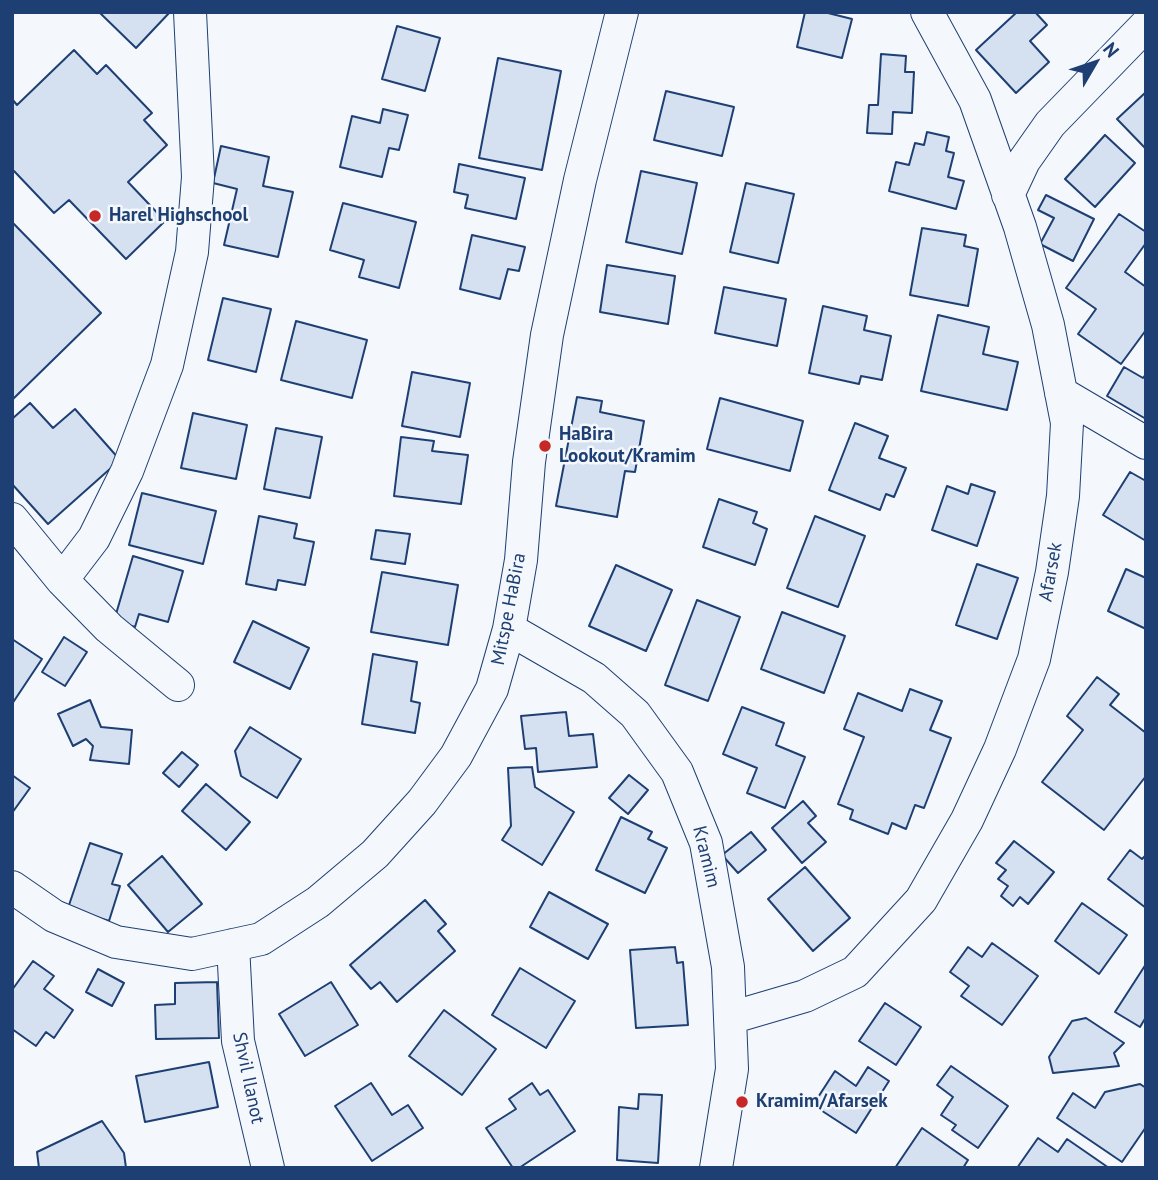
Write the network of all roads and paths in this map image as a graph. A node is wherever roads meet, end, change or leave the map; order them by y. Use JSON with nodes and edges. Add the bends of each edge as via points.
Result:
{"nodes":[{"id":1,"x":190,"y":12,"type":"edge"},
{"id":2,"x":622,"y":12,"type":"edge"},
{"id":3,"x":927,"y":12,"type":"edge"},
{"id":4,"x":1146,"y":25,"type":"edge"},
{"id":5,"x":1009,"y":195,"type":"junction"},
{"id":6,"x":1061,"y":393,"type":"junction"},
{"id":7,"x":1146,"y":443,"type":"edge"},
{"id":8,"x":12,"y":519,"type":"edge"},
{"id":9,"x":62,"y":580,"type":"junction"},
{"id":10,"x":509,"y":629,"type":"junction"},
{"id":11,"x":178,"y":685,"type":"dead end"},
{"id":12,"x":12,"y":887,"type":"edge"},
{"id":13,"x":233,"y":945,"type":"junction"},
{"id":14,"x":730,"y":1018,"type":"junction"},
{"id":15,"x":268,"y":1168,"type":"edge"},
{"id":16,"x":716,"y":1168,"type":"edge"}],
"edges":[{"from":1,"to":9,"type":"street","via":[[198,177],[192,252],[167,365],[127,471],[94,538]]},
{"from":2,"to":10,"type":"street","name":"Mitspe HaBira","via":[[547,335]]},
{"from":3,"to":5,"type":"street","name":"Afarsek","via":[[975,100]]},
{"from":4,"to":5,"type":"street","via":[[1050,124],[1024,161]]},
{"from":5,"to":6,"type":"street","name":"Afarsek","via":[[1048,325]]},
{"from":6,"to":7,"type":"street"},
{"from":6,"to":14,"type":"street","name":"Afarsek","via":[[1067,423],[1063,496],[1034,659],[967,820],[921,900],[855,972],[805,996]]},
{"from":8,"to":9,"type":"street"},
{"from":9,"to":11,"type":"street"},
{"from":10,"to":13,"type":"street","name":"Mitspe HaBira","via":[[492,689],[456,756],[422,802],[375,854],[318,902],[261,939]]},
{"from":10,"to":14,"type":"street","name":"Kramim","via":[[594,678],[635,714],[677,772],[706,843],[728,967]]},
{"from":12,"to":13,"type":"street","name":"Mitspe HaBira","via":[[54,916],[116,942],[192,954]]},
{"from":13,"to":15,"type":"street","name":"Shvil Ilanot","via":[[238,1041]]},
{"from":14,"to":16,"type":"street","name":"Kramim","via":[[732,1069]]}]}
